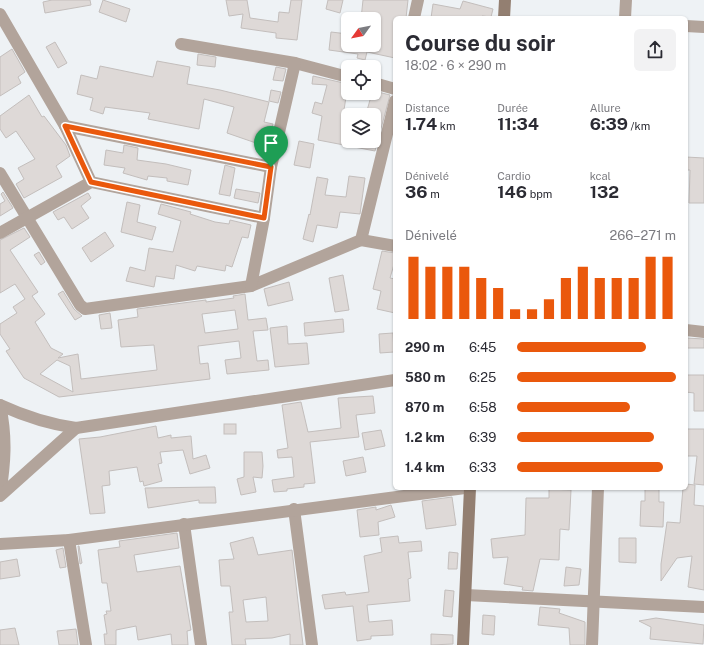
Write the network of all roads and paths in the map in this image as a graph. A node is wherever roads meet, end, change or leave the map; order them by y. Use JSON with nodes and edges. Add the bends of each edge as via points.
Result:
{"nodes":[{"id":1,"x":418,"y":0,"type":"edge"},
{"id":2,"x":505,"y":0,"type":"edge"},
{"id":3,"x":626,"y":0,"type":"edge"},
{"id":4,"x":0,"y":14,"type":"edge"},
{"id":5,"x":414,"y":16,"type":"edge"},
{"id":6,"x":504,"y":16,"type":"edge"},
{"id":7,"x":625,"y":16,"type":"edge"},
{"id":8,"x":688,"y":26,"type":"edge"},
{"id":9,"x":704,"y":27,"type":"edge"},
{"id":10,"x":180,"y":44,"type":"dead end"},
{"id":11,"x":295,"y":63,"type":"junction"},
{"id":12,"x":341,"y":75,"type":"edge"},
{"id":13,"x":381,"y":85,"type":"edge"},
{"id":14,"x":393,"y":88,"type":"edge"},
{"id":15,"x":393,"y":108,"type":"edge"},
{"id":16,"x":65,"y":126,"type":"junction"},
{"id":17,"x":271,"y":167,"type":"junction"},
{"id":18,"x":0,"y":173,"type":"edge"},
{"id":19,"x":91,"y":182,"type":"junction"},
{"id":20,"x":27,"y":218,"type":"junction"},
{"id":21,"x":264,"y":218,"type":"junction"},
{"id":22,"x":0,"y":232,"type":"edge"},
{"id":23,"x":361,"y":240,"type":"junction"},
{"id":24,"x":393,"y":246,"type":"edge"},
{"id":25,"x":251,"y":286,"type":"junction"},
{"id":26,"x":688,"y":330,"type":"edge"},
{"id":27,"x":704,"y":332,"type":"edge"},
{"id":28,"x":393,"y":380,"type":"edge"},
{"id":29,"x":76,"y":428,"type":"junction"},
{"id":30,"x":449,"y":490,"type":"edge"},
{"id":31,"x":470,"y":490,"type":"edge"},
{"id":32,"x":598,"y":490,"type":"edge"},
{"id":33,"x":0,"y":495,"type":"edge"},
{"id":34,"x":294,"y":509,"type":"junction"},
{"id":35,"x":184,"y":524,"type":"junction"},
{"id":36,"x":69,"y":540,"type":"junction"},
{"id":37,"x":0,"y":544,"type":"edge"},
{"id":38,"x":466,"y":595,"type":"junction"},
{"id":39,"x":595,"y":600,"type":"junction"},
{"id":40,"x":704,"y":607,"type":"edge"},
{"id":41,"x":86,"y":645,"type":"edge"},
{"id":42,"x":201,"y":645,"type":"edge"},
{"id":43,"x":312,"y":645,"type":"edge"},
{"id":44,"x":463,"y":645,"type":"edge"},
{"id":45,"x":592,"y":645,"type":"edge"}],
"edges":[{"from":1,"to":5,"type":"street"},
{"from":2,"to":6,"type":"street"},
{"from":3,"to":7,"type":"street"},
{"from":4,"to":16,"type":"street"},
{"from":8,"to":9,"type":"street"},
{"from":10,"to":11,"type":"street"},
{"from":11,"to":12,"type":"street"},
{"from":11,"to":17,"type":"street"},
{"from":13,"to":14,"type":"street"},
{"from":15,"to":23,"type":"street"},
{"from":16,"to":17,"type":"street"},
{"from":16,"to":19,"type":"street"},
{"from":17,"to":21,"type":"street"},
{"from":18,"to":20,"type":"street"},
{"from":19,"to":20,"type":"street"},
{"from":19,"to":21,"type":"street"},
{"from":20,"to":22,"type":"street"},
{"from":20,"to":25,"type":"street","via":[[80,305],[85,309]]},
{"from":21,"to":25,"type":"street"},
{"from":23,"to":24,"type":"street"},
{"from":23,"to":25,"type":"street"},
{"from":26,"to":27,"type":"street"},
{"from":28,"to":29,"type":"street"},
{"from":29,"to":33,"type":"street"},
{"from":29,"to":33,"type":"street","via":[[29,418],[0,405],[6,448]]},
{"from":30,"to":34,"type":"street"},
{"from":31,"to":38,"type":"street"},
{"from":32,"to":39,"type":"street"},
{"from":34,"to":35,"type":"street"},
{"from":34,"to":43,"type":"street"},
{"from":35,"to":36,"type":"street"},
{"from":35,"to":42,"type":"street"},
{"from":36,"to":37,"type":"street"},
{"from":36,"to":41,"type":"street"},
{"from":38,"to":39,"type":"street"},
{"from":38,"to":44,"type":"street"},
{"from":39,"to":40,"type":"street"},
{"from":39,"to":45,"type":"street"}]}
